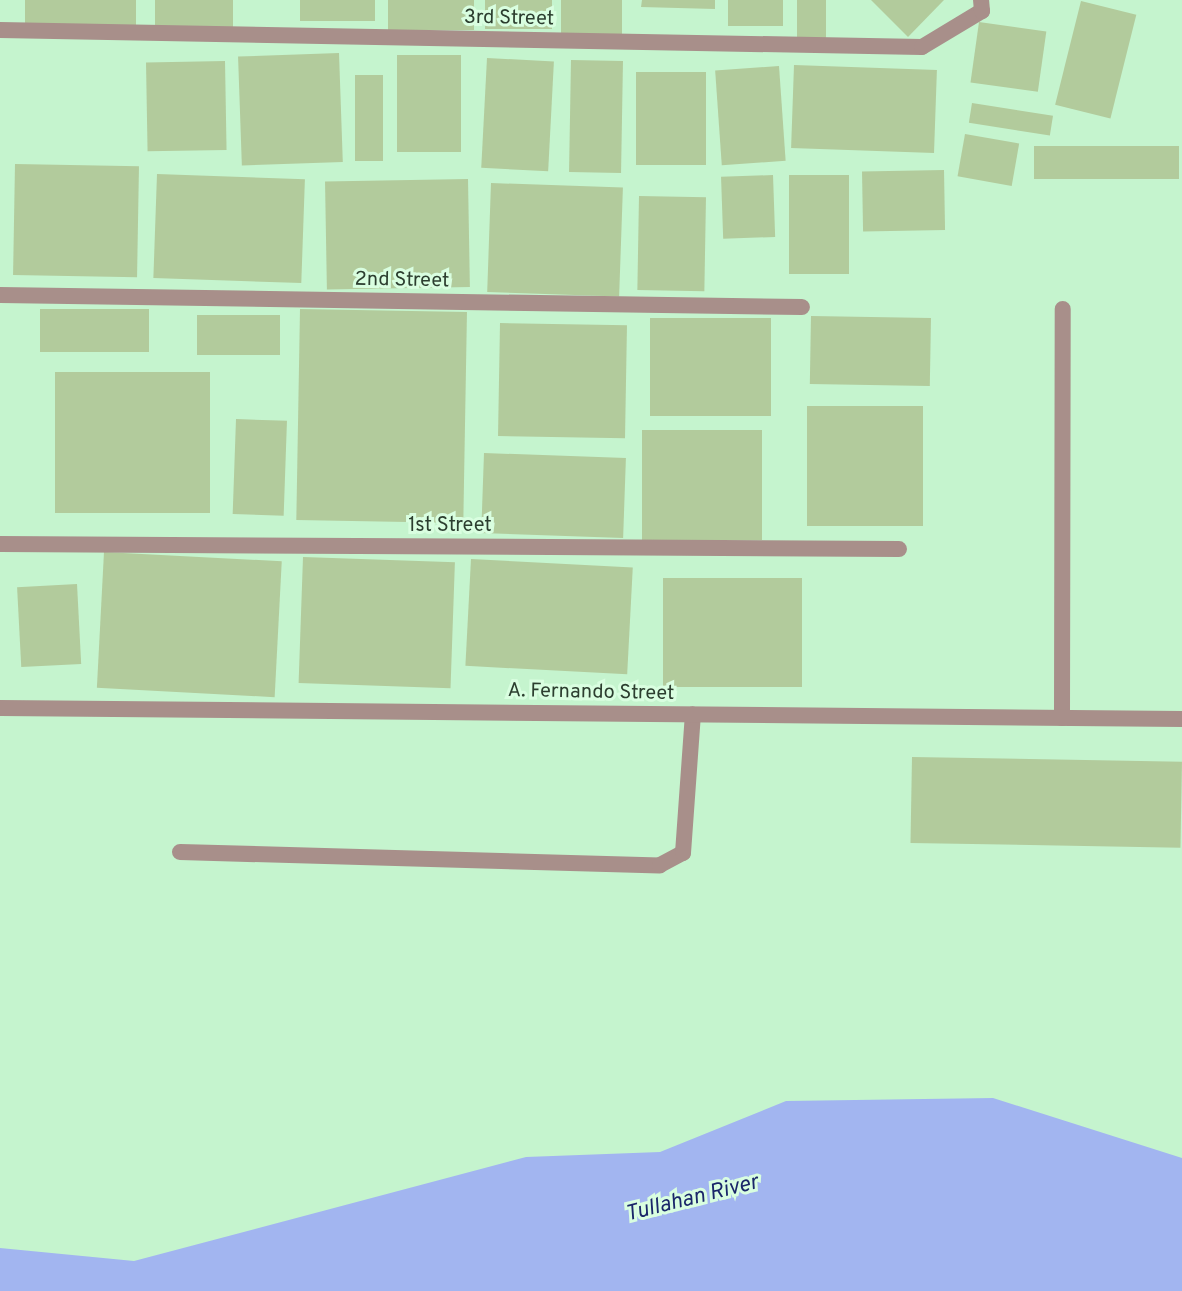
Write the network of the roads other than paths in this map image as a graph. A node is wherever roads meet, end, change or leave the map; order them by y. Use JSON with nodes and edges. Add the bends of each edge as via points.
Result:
{"nodes":[{"id":1,"x":981,"y":0,"type":"edge"},
{"id":2,"x":0,"y":30,"type":"edge"},
{"id":3,"x":0,"y":295,"type":"edge"},
{"id":4,"x":802,"y":307,"type":"dead end"},
{"id":5,"x":1063,"y":309,"type":"dead end"},
{"id":6,"x":0,"y":544,"type":"edge"},
{"id":7,"x":899,"y":549,"type":"dead end"},
{"id":8,"x":0,"y":708,"type":"edge"},
{"id":9,"x":693,"y":714,"type":"junction"},
{"id":10,"x":1062,"y":718,"type":"junction"},
{"id":11,"x":1182,"y":719,"type":"edge"},
{"id":12,"x":180,"y":852,"type":"dead end"}],
"edges":[{"from":1,"to":2,"type":"street","name":"3rd Street","via":[[982,11],[922,47]]},
{"from":3,"to":4,"type":"street","name":"2nd Street"},
{"from":5,"to":10,"type":"street"},
{"from":6,"to":7,"type":"street","name":"1st Street"},
{"from":8,"to":9,"type":"street","name":"A. Fernando Street"},
{"from":9,"to":10,"type":"street","name":"A. Fernando Street"},
{"from":9,"to":12,"type":"street","via":[[683,853],[660,865]]},
{"from":10,"to":11,"type":"street","name":"A. Fernando Street"}]}
